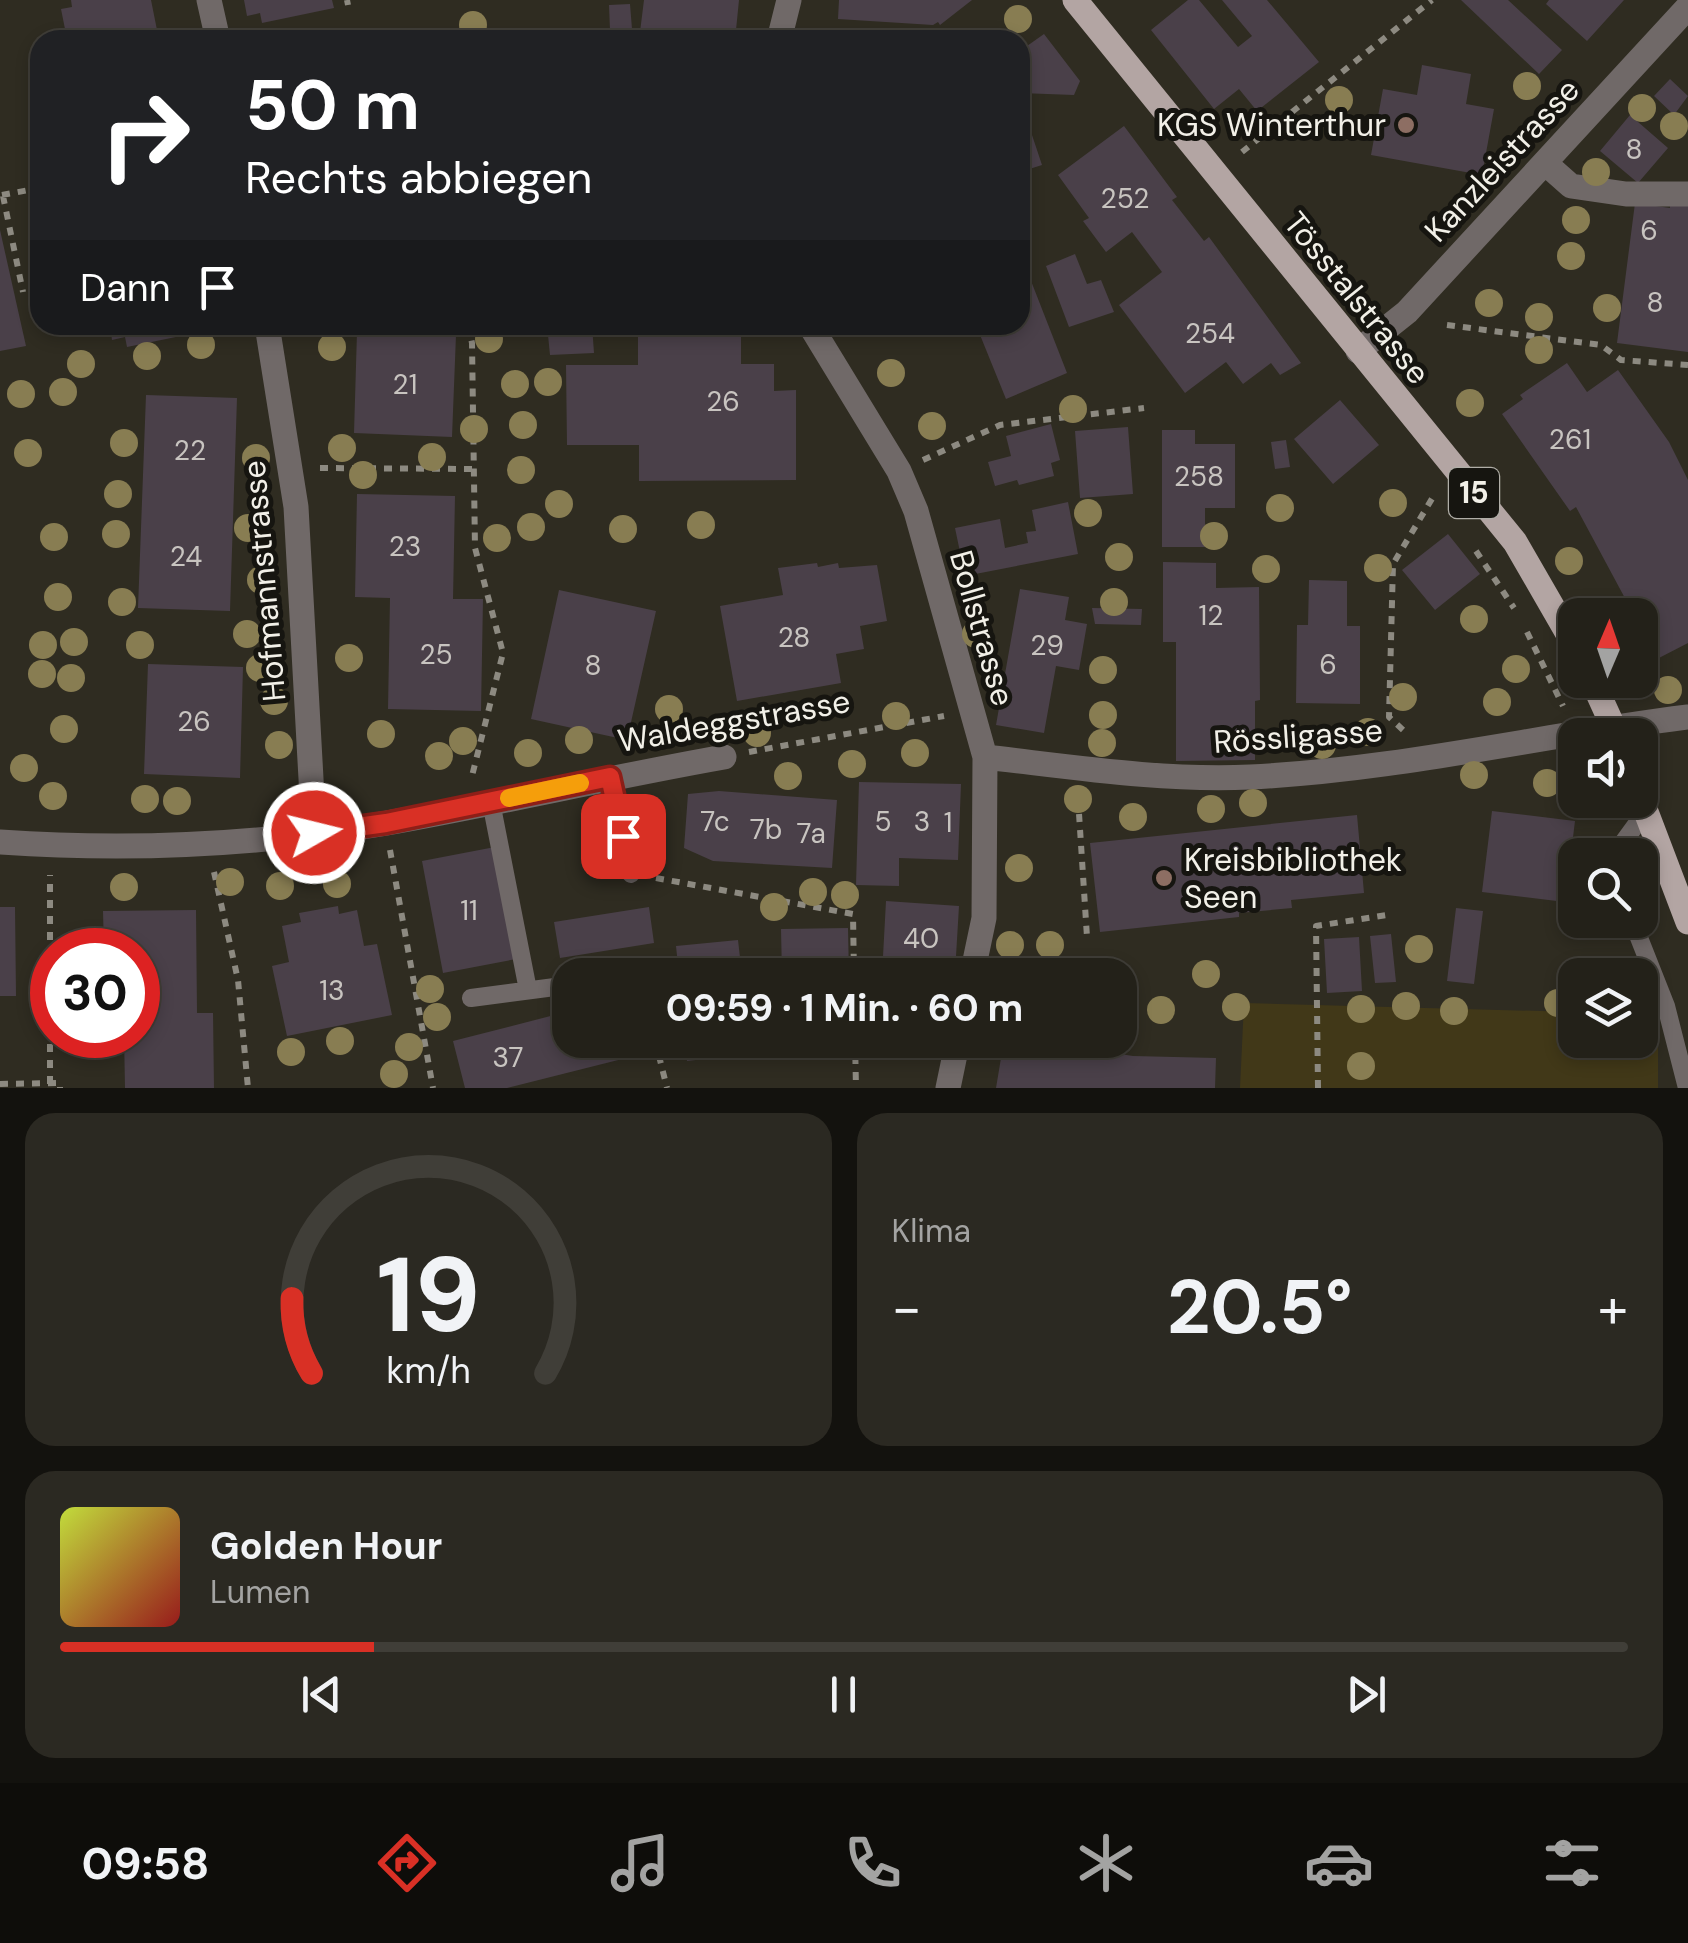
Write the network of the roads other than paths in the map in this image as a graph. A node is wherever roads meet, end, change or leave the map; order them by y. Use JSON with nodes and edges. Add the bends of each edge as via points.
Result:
{"nodes":[{"id":1,"x":209,"y":0,"type":"edge"},
{"id":2,"x":789,"y":0,"type":"edge"},
{"id":3,"x":1074,"y":0,"type":"edge"},
{"id":4,"x":1688,"y":7,"type":"edge"},
{"id":5,"x":216,"y":30,"type":"edge"},
{"id":6,"x":782,"y":30,"type":"edge"},
{"id":7,"x":1545,"y":163,"type":"junction"},
{"id":8,"x":1688,"y":194,"type":"edge"},
{"id":9,"x":269,"y":335,"type":"edge"},
{"id":10,"x":816,"y":335,"type":"edge"},
{"id":11,"x":1358,"y":351,"type":"junction"},
{"id":12,"x":1558,"y":617,"type":"edge"},
{"id":13,"x":1688,"y":717,"type":"edge"},
{"id":14,"x":1658,"y":722,"type":"edge"},
{"id":15,"x":1558,"y":738,"type":"edge"},
{"id":16,"x":985,"y":756,"type":"junction"},
{"id":17,"x":724,"y":757,"type":"road end"},
{"id":18,"x":610,"y":777,"type":"junction"},
{"id":19,"x":491,"y":802,"type":"junction"},
{"id":20,"x":1648,"y":818,"type":"edge"},
{"id":21,"x":314,"y":833,"type":"junction"},
{"id":22,"x":0,"y":842,"type":"edge"},
{"id":23,"x":630,"y":874,"type":"road end"},
{"id":24,"x":1688,"y":922,"type":"edge"},
{"id":25,"x":1639,"y":938,"type":"edge"},
{"id":26,"x":976,"y":958,"type":"edge"},
{"id":27,"x":552,"y":987,"type":"edge"},
{"id":28,"x":528,"y":990,"type":"junction"},
{"id":29,"x":472,"y":998,"type":"dead end"},
{"id":30,"x":954,"y":1058,"type":"edge"},
{"id":31,"x":948,"y":1088,"type":"edge"},
{"id":32,"x":1687,"y":1088,"type":"edge"}],
"edges":[{"from":1,"to":5,"type":"street"},
{"from":2,"to":6,"type":"street"},
{"from":3,"to":11,"type":"main road","name":"Tösstalstrasse","number":"15"},
{"from":4,"to":7,"type":"street","name":"Kanzleistrasse"},
{"from":7,"to":8,"type":"street","via":[[1571,186]]},
{"from":7,"to":11,"type":"street","name":"Kanzleistrasse","via":[[1407,312]]},
{"from":9,"to":21,"type":"street","name":"Hofmannstrasse","via":[[296,506]]},
{"from":10,"to":16,"type":"street","name":"Bollstrasse","via":[[916,511]]},
{"from":11,"to":12,"type":"main road","name":"Tösstalstrasse","number":"15","via":[[1515,542]]},
{"from":13,"to":14,"type":"street","name":"Rössligasse"},
{"from":15,"to":16,"type":"street","name":"Rössligasse","via":[[1250,777],[1150,776]]},
{"from":16,"to":26,"type":"street","name":"Bollstrasse","via":[[984,918]]},
{"from":17,"to":18,"type":"street","name":"Waldeggstrasse"},
{"from":18,"to":19,"type":"street","name":"Waldeggstrasse"},
{"from":18,"to":23,"type":"lane"},
{"from":19,"to":21,"type":"street","name":"Waldeggstrasse"},
{"from":19,"to":28,"type":"lane"},
{"from":20,"to":24,"type":"main road"},
{"from":21,"to":22,"type":"street","name":"Waldeggstrasse","via":[[208,844]]},
{"from":25,"to":32,"type":"lane"},
{"from":27,"to":28,"type":"lane"},
{"from":28,"to":29,"type":"lane"},
{"from":30,"to":31,"type":"street"}]}
